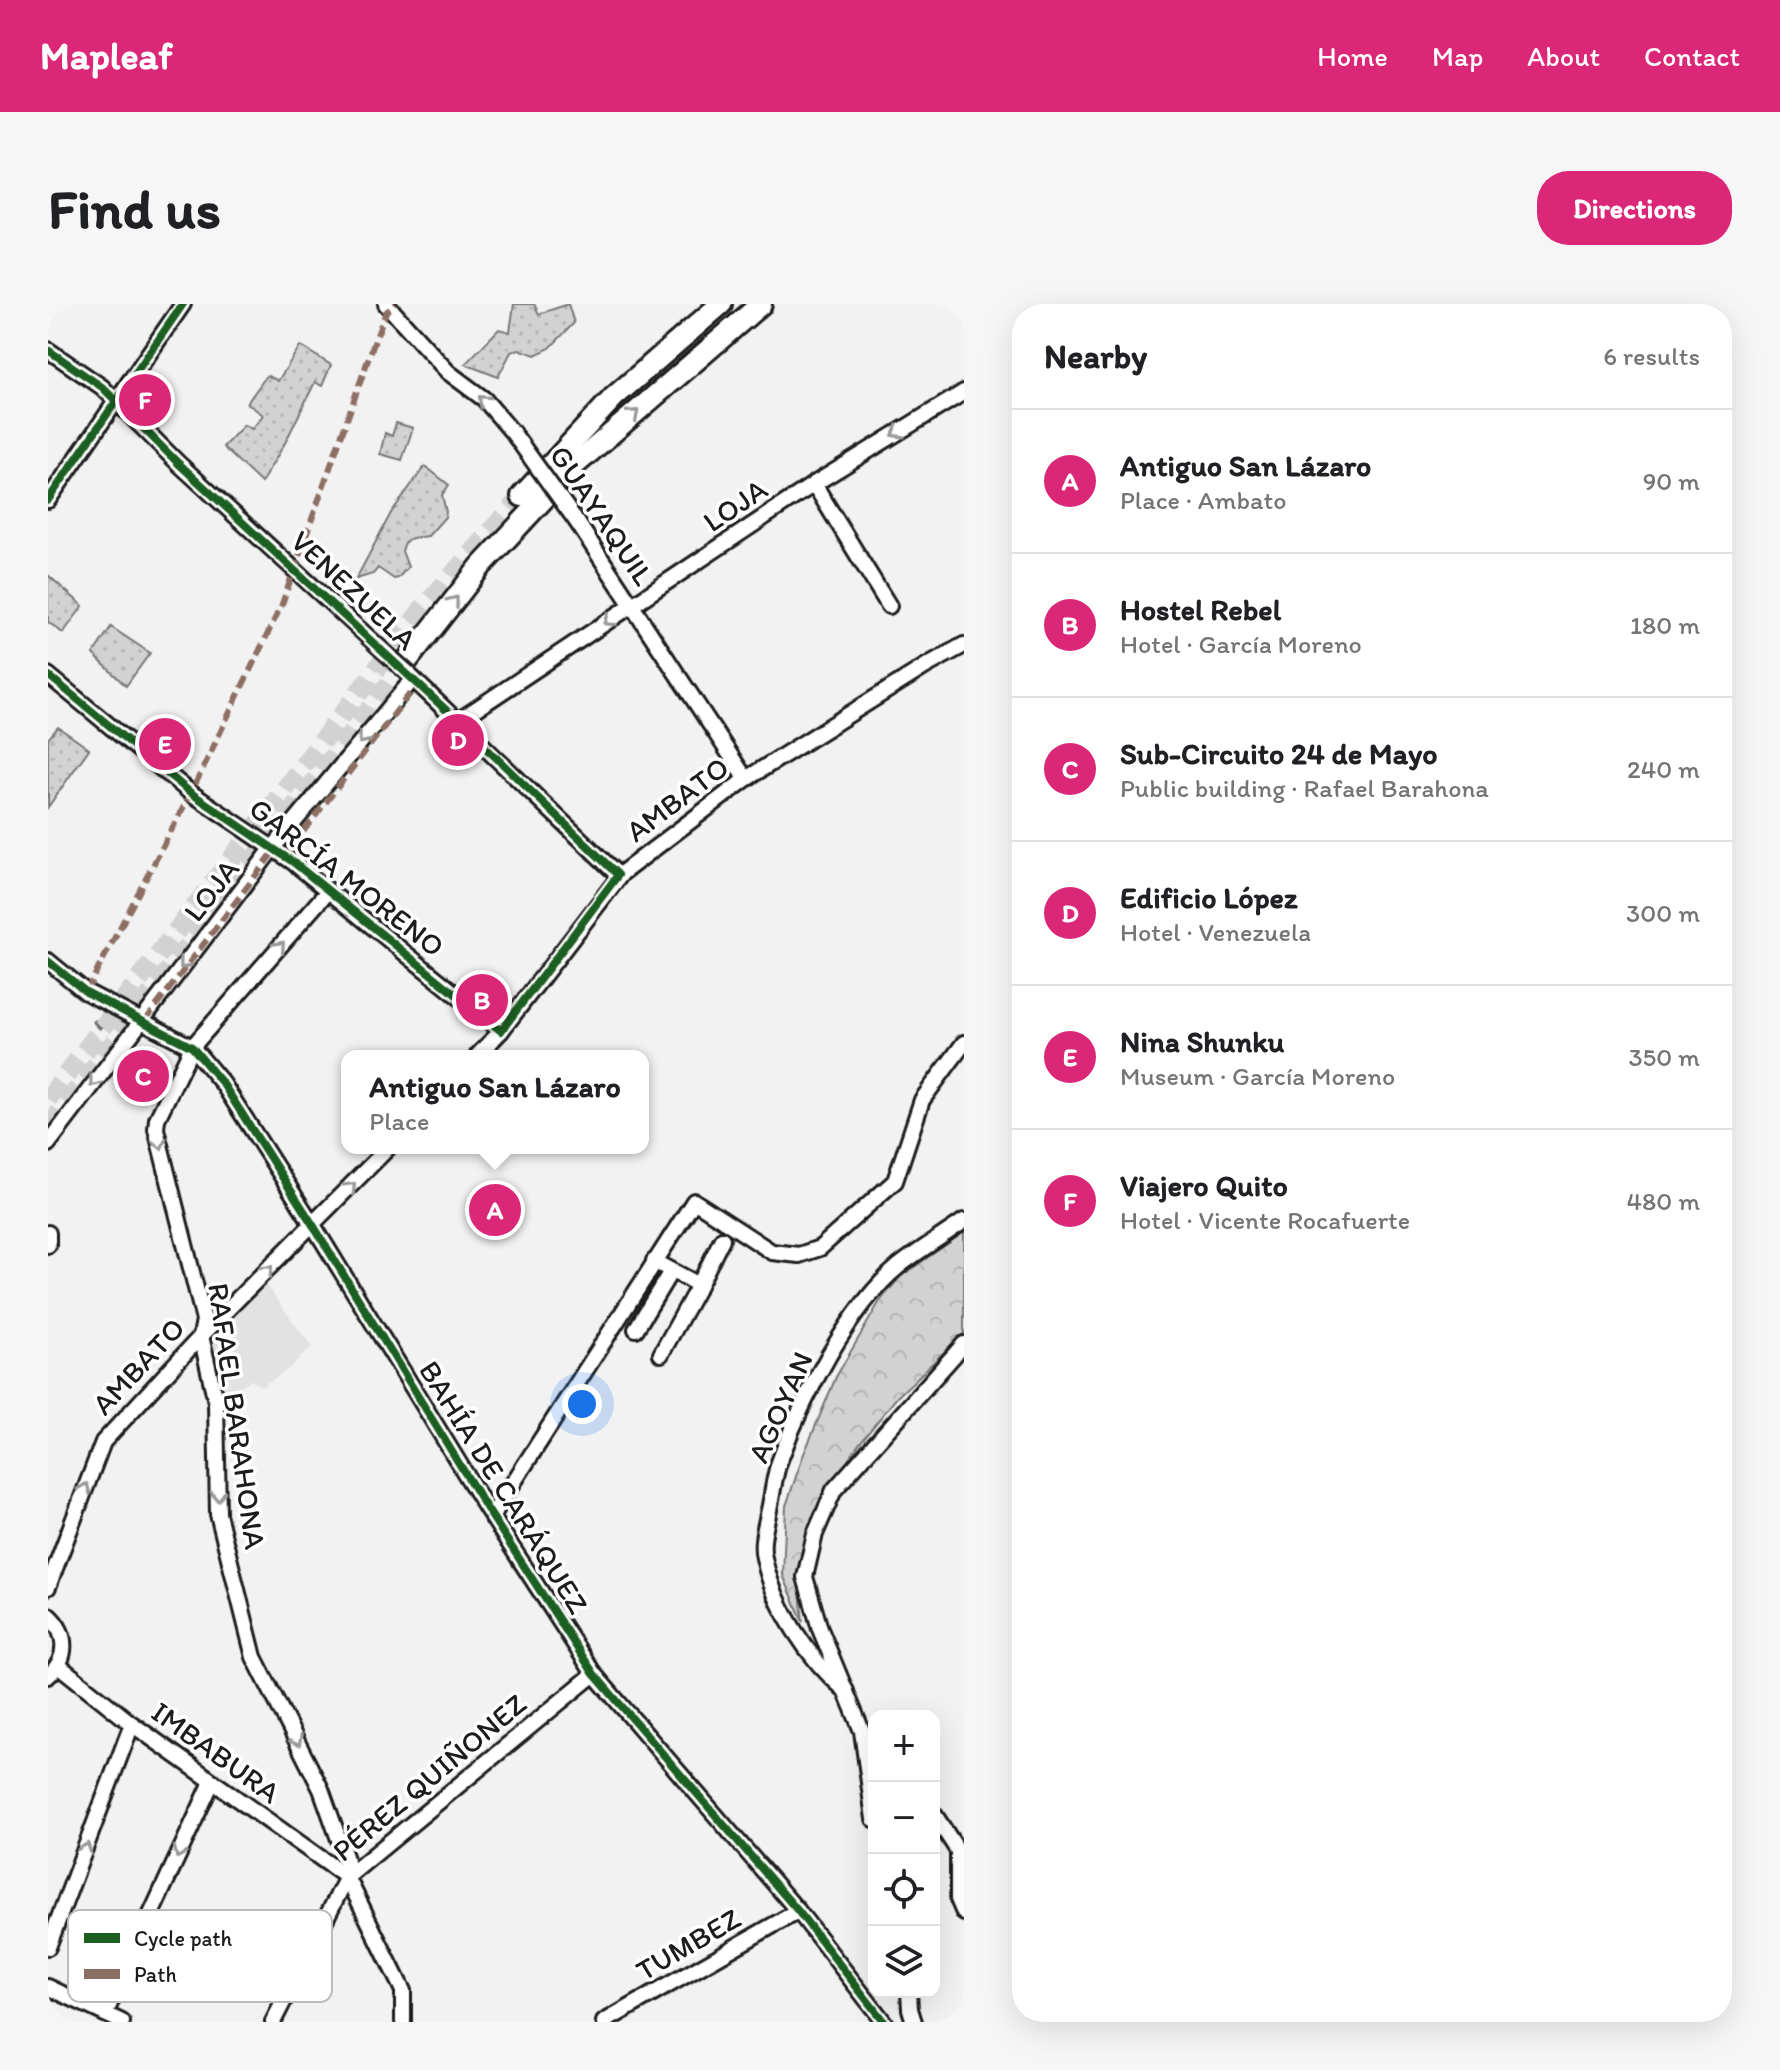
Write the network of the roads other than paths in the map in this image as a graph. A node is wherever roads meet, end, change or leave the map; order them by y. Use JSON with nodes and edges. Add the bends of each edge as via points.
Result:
{"nodes":[{"id":1,"x":183,"y":304,"type":"edge"},
{"id":2,"x":386,"y":304,"type":"edge"},
{"id":3,"x":721,"y":304,"type":"edge"},
{"id":4,"x":761,"y":304,"type":"edge"},
{"id":5,"x":48,"y":350,"type":"edge"},
{"id":6,"x":964,"y":392,"type":"edge"},
{"id":7,"x":117,"y":403,"type":"junction"},
{"id":8,"x":814,"y":484,"type":"junction"},
{"id":9,"x":522,"y":496,"type":"tunnel mouth"},
{"id":10,"x":48,"y":500,"type":"edge"},
{"id":11,"x":632,"y":605,"type":"junction"},
{"id":12,"x":889,"y":606,"type":"dead end"},
{"id":13,"x":964,"y":645,"type":"edge"},
{"id":14,"x":409,"y":672,"type":"junction"},
{"id":15,"x":48,"y":675,"type":"edge"},
{"id":16,"x":458,"y":721,"type":"junction"},
{"id":17,"x":746,"y":779,"type":"junction"},
{"id":18,"x":272,"y":849,"type":"junction"},
{"id":19,"x":618,"y":875,"type":"junction"},
{"id":20,"x":328,"y":891,"type":"junction"},
{"id":21,"x":48,"y":961,"type":"edge"},
{"id":22,"x":140,"y":1021,"type":"junction"},
{"id":23,"x":501,"y":1031,"type":"junction"},
{"id":24,"x":964,"y":1043,"type":"edge"},
{"id":25,"x":192,"y":1047,"type":"junction"},
{"id":26,"x":483,"y":1050,"type":"edge"},
{"id":27,"x":48,"y":1144,"type":"edge"},
{"id":28,"x":382,"y":1154,"type":"edge"},
{"id":29,"x":964,"y":1221,"type":"edge"},
{"id":30,"x":313,"y":1225,"type":"junction"},
{"id":31,"x":48,"y":1233,"type":"edge"},
{"id":32,"x":722,"y":1239,"type":"dead end"},
{"id":33,"x":48,"y":1245,"type":"edge"},
{"id":34,"x":654,"y":1261,"type":"junction"},
{"id":35,"x":671,"y":1271,"type":"junction"},
{"id":36,"x":699,"y":1285,"type":"junction"},
{"id":37,"x":636,"y":1329,"type":"dead end"},
{"id":38,"x":201,"y":1336,"type":"junction"},
{"id":39,"x":964,"y":1344,"type":"edge"},
{"id":40,"x":661,"y":1354,"type":"dead end"},
{"id":41,"x":492,"y":1516,"type":"junction"},
{"id":42,"x":48,"y":1587,"type":"edge"},
{"id":43,"x":48,"y":1615,"type":"edge"},
{"id":44,"x":53,"y":1670,"type":"edge"},
{"id":45,"x":594,"y":1674,"type":"junction"},
{"id":46,"x":846,"y":1691,"type":"junction"},
{"id":47,"x":132,"y":1724,"type":"junction"},
{"id":48,"x":868,"y":1742,"type":"edge"},
{"id":49,"x":868,"y":1762,"type":"edge"},
{"id":50,"x":212,"y":1782,"type":"junction"},
{"id":51,"x":868,"y":1787,"type":"edge"},
{"id":52,"x":940,"y":1823,"type":"edge"},
{"id":53,"x":961,"y":1876,"type":"edge"},
{"id":54,"x":347,"y":1877,"type":"junction"},
{"id":55,"x":153,"y":1910,"type":"edge"},
{"id":56,"x":330,"y":1910,"type":"edge"},
{"id":57,"x":798,"y":1911,"type":"junction"},
{"id":58,"x":964,"y":1913,"type":"edge"},
{"id":59,"x":48,"y":1947,"type":"edge"},
{"id":60,"x":48,"y":1987,"type":"edge"},
{"id":61,"x":68,"y":1996,"type":"edge"},
{"id":62,"x":909,"y":1998,"type":"edge"},
{"id":63,"x":80,"y":2002,"type":"edge"},
{"id":64,"x":111,"y":2002,"type":"edge"},
{"id":65,"x":283,"y":2002,"type":"edge"},
{"id":66,"x":105,"y":2014,"type":"junction"},
{"id":67,"x":881,"y":2017,"type":"edge"},
{"id":68,"x":122,"y":2022,"type":"edge"},
{"id":69,"x":273,"y":2022,"type":"edge"},
{"id":70,"x":403,"y":2022,"type":"edge"},
{"id":71,"x":604,"y":2022,"type":"edge"},
{"id":72,"x":865,"y":2022,"type":"edge"},
{"id":73,"x":914,"y":2022,"type":"edge"}],
"edges":[{"from":1,"to":7,"type":"street"},
{"from":11,"to":2,"type":"street","name":"GUAYAQUIL","one_way":true,"bridge":true,"via":[[513,433]]},
{"from":3,"to":9,"type":"main road","via":[[614,397]]},
{"from":14,"to":4,"type":"main road","one_way":true,"via":[[481,566],[576,464]]},
{"from":5,"to":7,"type":"street","name":"VENEZUELA"},
{"from":6,"to":8,"type":"street","name":"LOJA","one_way":true},
{"from":7,"to":10,"type":"street"},
{"from":7,"to":14,"type":"street","name":"VENEZUELA","bridge":true},
{"from":8,"to":11,"type":"street","name":"LOJA"},
{"from":8,"to":12,"type":"street"},
{"from":11,"to":16,"type":"street","name":"LOJA","one_way":true},
{"from":11,"to":17,"type":"street","name":"GUAYAQUIL"},
{"from":13,"to":17,"type":"street","name":"AMBATO"},
{"from":14,"to":16,"type":"street","name":"VENEZUELA"},
{"from":14,"to":18,"type":"street","name":"LOJA","one_way":true},
{"from":15,"to":18,"type":"street","name":"GARCÍA MORENO","via":[[191,793]]},
{"from":16,"to":19,"type":"street","name":"VENEZUELA"},
{"from":17,"to":19,"type":"street","name":"AMBATO"},
{"from":18,"to":20,"type":"street","name":"GARCÍA MORENO"},
{"from":18,"to":22,"type":"street","name":"LOJA","one_way":true},
{"from":19,"to":23,"type":"street","name":"AMBATO"},
{"from":20,"to":23,"type":"street","name":"GARCÍA MORENO"},
{"from":25,"to":20,"type":"street","name":"RAFAEL BARAHONA","one_way":true},
{"from":21,"to":22,"type":"street","name":"BAHÍA DE CARÁQUEZ","via":[[86,992]]},
{"from":22,"to":25,"type":"street","name":"BAHÍA DE CARÁQUEZ"},
{"from":22,"to":27,"type":"street","name":"LOJA","one_way":true},
{"from":23,"to":26,"type":"street","name":"AMBATO"},
{"from":24,"to":34,"type":"street","via":[[922,1100],[895,1181],[820,1248],[799,1255],[772,1252],[694,1201]]},
{"from":25,"to":30,"type":"street","name":"BAHÍA DE CARÁQUEZ","via":[[223,1084]]},
{"from":25,"to":38,"type":"street","name":"RAFAEL BARAHONA","one_way":true,"via":[[156,1122],[204,1320]]},
{"from":30,"to":28,"type":"street","name":"AMBATO","one_way":true},
{"from":29,"to":46,"type":"street","name":"AGOYAN","via":[[898,1267],[858,1310],[805,1401],[780,1459],[764,1559],[802,1642]]},
{"from":38,"to":30,"type":"street","name":"AMBATO","one_way":true},
{"from":30,"to":41,"type":"street","name":"BAHÍA DE CARÁQUEZ"},
{"from":31,"to":33,"type":"street"},
{"from":32,"to":36,"type":"street"},
{"from":34,"to":35,"type":"street"},
{"from":34,"to":41,"type":"street"},
{"from":35,"to":36,"type":"street"},
{"from":35,"to":37,"type":"street"},
{"from":36,"to":40,"type":"street"},
{"from":42,"to":38,"type":"street","name":"AMBATO","one_way":true,"via":[[103,1442]]},
{"from":38,"to":54,"type":"street","name":"RAFAEL BARAHONA","one_way":true,"via":[[216,1402],[218,1514],[254,1657],[321,1789],[347,1862]]},
{"from":39,"to":46,"type":"street","via":[[834,1490],[815,1534],[806,1584]]},
{"from":41,"to":45,"type":"street","name":"BAHÍA DE CARÁQUEZ"},
{"from":43,"to":44,"type":"street","via":[[64,1644]]},
{"from":44,"to":47,"type":"street","name":"IMBABURA"},
{"from":45,"to":54,"type":"street","name":"PÉREZ QUIÑONEZ"},
{"from":45,"to":57,"type":"street","name":"BAHÍA DE CARÁQUEZ"},
{"from":46,"to":48,"type":"street"},
{"from":47,"to":50,"type":"street","name":"IMBABURA"},
{"from":59,"to":47,"type":"street","one_way":true},
{"from":49,"to":51,"type":"street"},
{"from":50,"to":54,"type":"street","name":"IMBABURA"},
{"from":50,"to":55,"type":"street","one_way":true},
{"from":52,"to":53,"type":"street","via":[[958,1851]]},
{"from":53,"to":58,"type":"street","via":[[958,1899]]},
{"from":54,"to":56,"type":"street","name":"PÉREZ QUIÑONEZ"},
{"from":54,"to":70,"type":"street","name":"RAFAEL BARAHONA","via":[[403,1991]]},
{"from":57,"to":67,"type":"street","name":"BAHÍA DE CARÁQUEZ"},
{"from":57,"to":71,"type":"street","name":"TUMBEZ"},
{"from":60,"to":61,"type":"street"},
{"from":62,"to":73,"type":"street"},
{"from":63,"to":66,"type":"street"},
{"from":64,"to":66,"type":"street","one_way":true},
{"from":65,"to":69,"type":"street","name":"PÉREZ QUIÑONEZ"},
{"from":66,"to":68,"type":"street"},
{"from":67,"to":72,"type":"street"}]}
